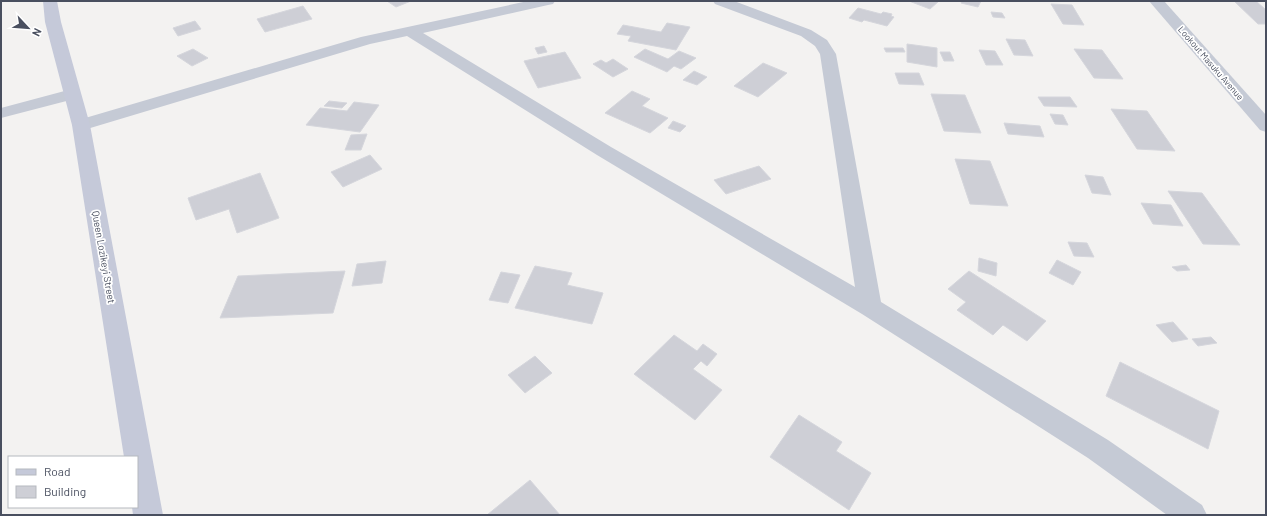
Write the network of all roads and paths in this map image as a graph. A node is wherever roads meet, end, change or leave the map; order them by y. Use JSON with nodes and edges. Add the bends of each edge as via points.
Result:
{"nodes":[{"id":1,"x":50,"y":1,"type":"edge"},
{"id":2,"x":548,"y":1,"type":"edge"},
{"id":3,"x":720,"y":1,"type":"edge"},
{"id":4,"x":1156,"y":1,"type":"edge"},
{"id":5,"x":409,"y":31,"type":"junction"},
{"id":6,"x":72,"y":94,"type":"junction"},
{"id":7,"x":1,"y":113,"type":"edge"},
{"id":8,"x":81,"y":126,"type":"junction"},
{"id":9,"x":1266,"y":126,"type":"edge"},
{"id":10,"x":870,"y":307,"type":"junction"},
{"id":11,"x":138,"y":456,"type":"edge"},
{"id":12,"x":138,"y":457,"type":"edge"},
{"id":13,"x":148,"y":515,"type":"edge"},
{"id":14,"x":1192,"y":515,"type":"edge"}],
"edges":[{"from":1,"to":6,"type":"main road","name":"Queen Lozikeyi Street"},
{"from":2,"to":5,"type":"street"},
{"from":3,"to":10,"type":"street","via":[[806,33],[821,43],[828,54]]},
{"from":4,"to":9,"type":"street","name":"Lookout Masuku Avenue"},
{"from":5,"to":8,"type":"street","via":[[325,51]]},
{"from":5,"to":10,"type":"street","via":[[604,151]]},
{"from":6,"to":7,"type":"street"},
{"from":6,"to":8,"type":"main road","name":"Queen Lozikeyi Street"},
{"from":8,"to":11,"type":"main road","name":"Queen Lozikeyi Street"},
{"from":10,"to":14,"type":"street","via":[[1098,449]]},
{"from":12,"to":13,"type":"main road","name":"Queen Lozikeyi Street"}]}
